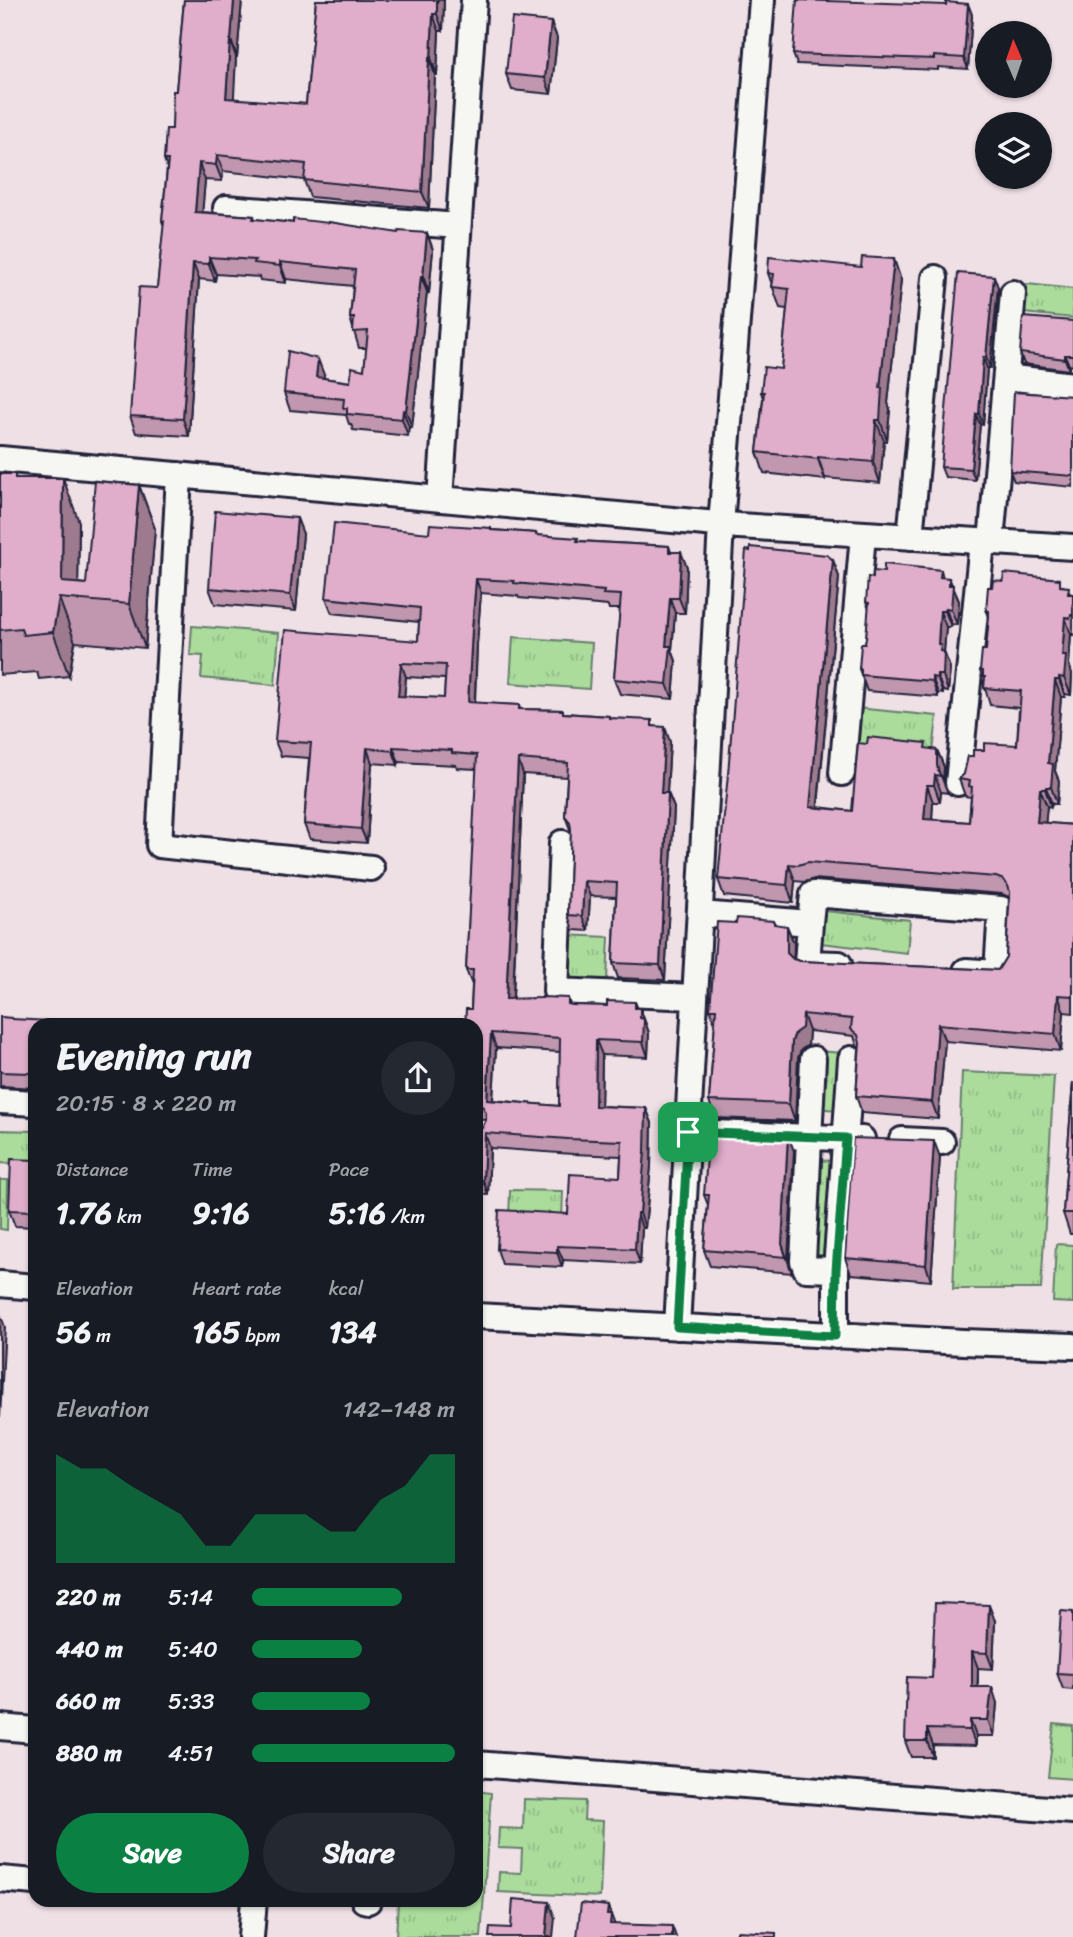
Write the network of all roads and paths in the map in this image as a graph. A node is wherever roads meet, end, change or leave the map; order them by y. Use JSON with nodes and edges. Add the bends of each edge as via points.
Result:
{"nodes":[{"id":1,"x":474,"y":0,"type":"edge"},
{"id":2,"x":762,"y":0,"type":"edge"},
{"id":3,"x":226,"y":208,"type":"dead end"},
{"id":4,"x":458,"y":226,"type":"junction"},
{"id":5,"x":935,"y":278,"type":"dead end"},
{"id":6,"x":1013,"y":293,"type":"dead end"},
{"id":7,"x":1006,"y":377,"type":"junction"},
{"id":8,"x":1073,"y":384,"type":"edge"},
{"id":9,"x":0,"y":459,"type":"edge"},
{"id":10,"x":179,"y":475,"type":"junction"},
{"id":11,"x":440,"y":499,"type":"junction"},
{"id":12,"x":721,"y":525,"type":"junction"},
{"id":13,"x":863,"y":535,"type":"junction"},
{"id":14,"x":910,"y":537,"type":"junction"},
{"id":15,"x":987,"y":542,"type":"junction"},
{"id":16,"x":1073,"y":547,"type":"edge"},
{"id":17,"x":842,"y":773,"type":"dead end"},
{"id":18,"x":958,"y":783,"type":"dead end"},
{"id":19,"x":562,"y":844,"type":"dead end"},
{"id":20,"x":371,"y":869,"type":"dead end"},
{"id":21,"x":700,"y":914,"type":"junction"},
{"id":22,"x":810,"y":923,"type":"junction"},
{"id":23,"x":861,"y":966,"type":"edge"},
{"id":24,"x":943,"y":970,"type":"edge"},
{"id":25,"x":695,"y":997,"type":"junction"},
{"id":26,"x":813,"y":1059,"type":"dead end"},
{"id":27,"x":851,"y":1059,"type":"dead end"},
{"id":28,"x":0,"y":1101,"type":"edge"},
{"id":29,"x":28,"y":1103,"type":"edge"},
{"id":30,"x":688,"y":1132,"type":"junction"},
{"id":31,"x":810,"y":1136,"type":"junction"},
{"id":32,"x":846,"y":1138,"type":"junction"},
{"id":33,"x":942,"y":1142,"type":"dead end"},
{"id":34,"x":836,"y":1270,"type":"junction"},
{"id":35,"x":0,"y":1284,"type":"edge"},
{"id":36,"x":28,"y":1286,"type":"edge"},
{"id":37,"x":483,"y":1317,"type":"edge"},
{"id":38,"x":677,"y":1327,"type":"junction"},
{"id":39,"x":835,"y":1336,"type":"junction"},
{"id":40,"x":1073,"y":1346,"type":"edge"},
{"id":41,"x":0,"y":1727,"type":"edge"},
{"id":42,"x":28,"y":1729,"type":"edge"},
{"id":43,"x":483,"y":1765,"type":"edge"},
{"id":44,"x":1073,"y":1811,"type":"edge"},
{"id":45,"x":0,"y":1880,"type":"edge"},
{"id":46,"x":28,"y":1882,"type":"edge"},
{"id":47,"x":253,"y":1907,"type":"edge"},
{"id":48,"x":251,"y":1937,"type":"edge"}],
"edges":[{"from":1,"to":4,"type":"street"},
{"from":2,"to":12,"type":"street"},
{"from":3,"to":4,"type":"street"},
{"from":4,"to":11,"type":"street"},
{"from":5,"to":14,"type":"street"},
{"from":6,"to":7,"type":"street"},
{"from":7,"to":8,"type":"street"},
{"from":7,"to":15,"type":"street"},
{"from":9,"to":10,"type":"street"},
{"from":10,"to":11,"type":"street"},
{"from":10,"to":20,"type":"street","via":[[159,845]]},
{"from":11,"to":12,"type":"street"},
{"from":12,"to":13,"type":"street"},
{"from":12,"to":21,"type":"street"},
{"from":13,"to":14,"type":"street"},
{"from":13,"to":17,"type":"street"},
{"from":14,"to":15,"type":"street"},
{"from":15,"to":16,"type":"street"},
{"from":15,"to":18,"type":"street"},
{"from":19,"to":25,"type":"street","via":[[556,991]]},
{"from":21,"to":22,"type":"street"},
{"from":21,"to":25,"type":"street"},
{"from":22,"to":23,"type":"street","via":[[807,962]]},
{"from":22,"to":24,"type":"street","via":[[813,894],[1001,909],[997,973]]},
{"from":25,"to":30,"type":"street"},
{"from":26,"to":31,"type":"street"},
{"from":27,"to":32,"type":"street"},
{"from":28,"to":29,"type":"street"},
{"from":30,"to":31,"type":"street"},
{"from":30,"to":38,"type":"street"},
{"from":31,"to":32,"type":"street"},
{"from":31,"to":34,"type":"street","via":[[803,1261],[806,1269]]},
{"from":32,"to":33,"type":"street"},
{"from":32,"to":34,"type":"street"},
{"from":34,"to":39,"type":"street"},
{"from":35,"to":36,"type":"street"},
{"from":37,"to":38,"type":"street"},
{"from":38,"to":39,"type":"street"},
{"from":39,"to":40,"type":"street"},
{"from":41,"to":42,"type":"street"},
{"from":43,"to":44,"type":"street"},
{"from":45,"to":46,"type":"street"},
{"from":47,"to":48,"type":"street"}]}
